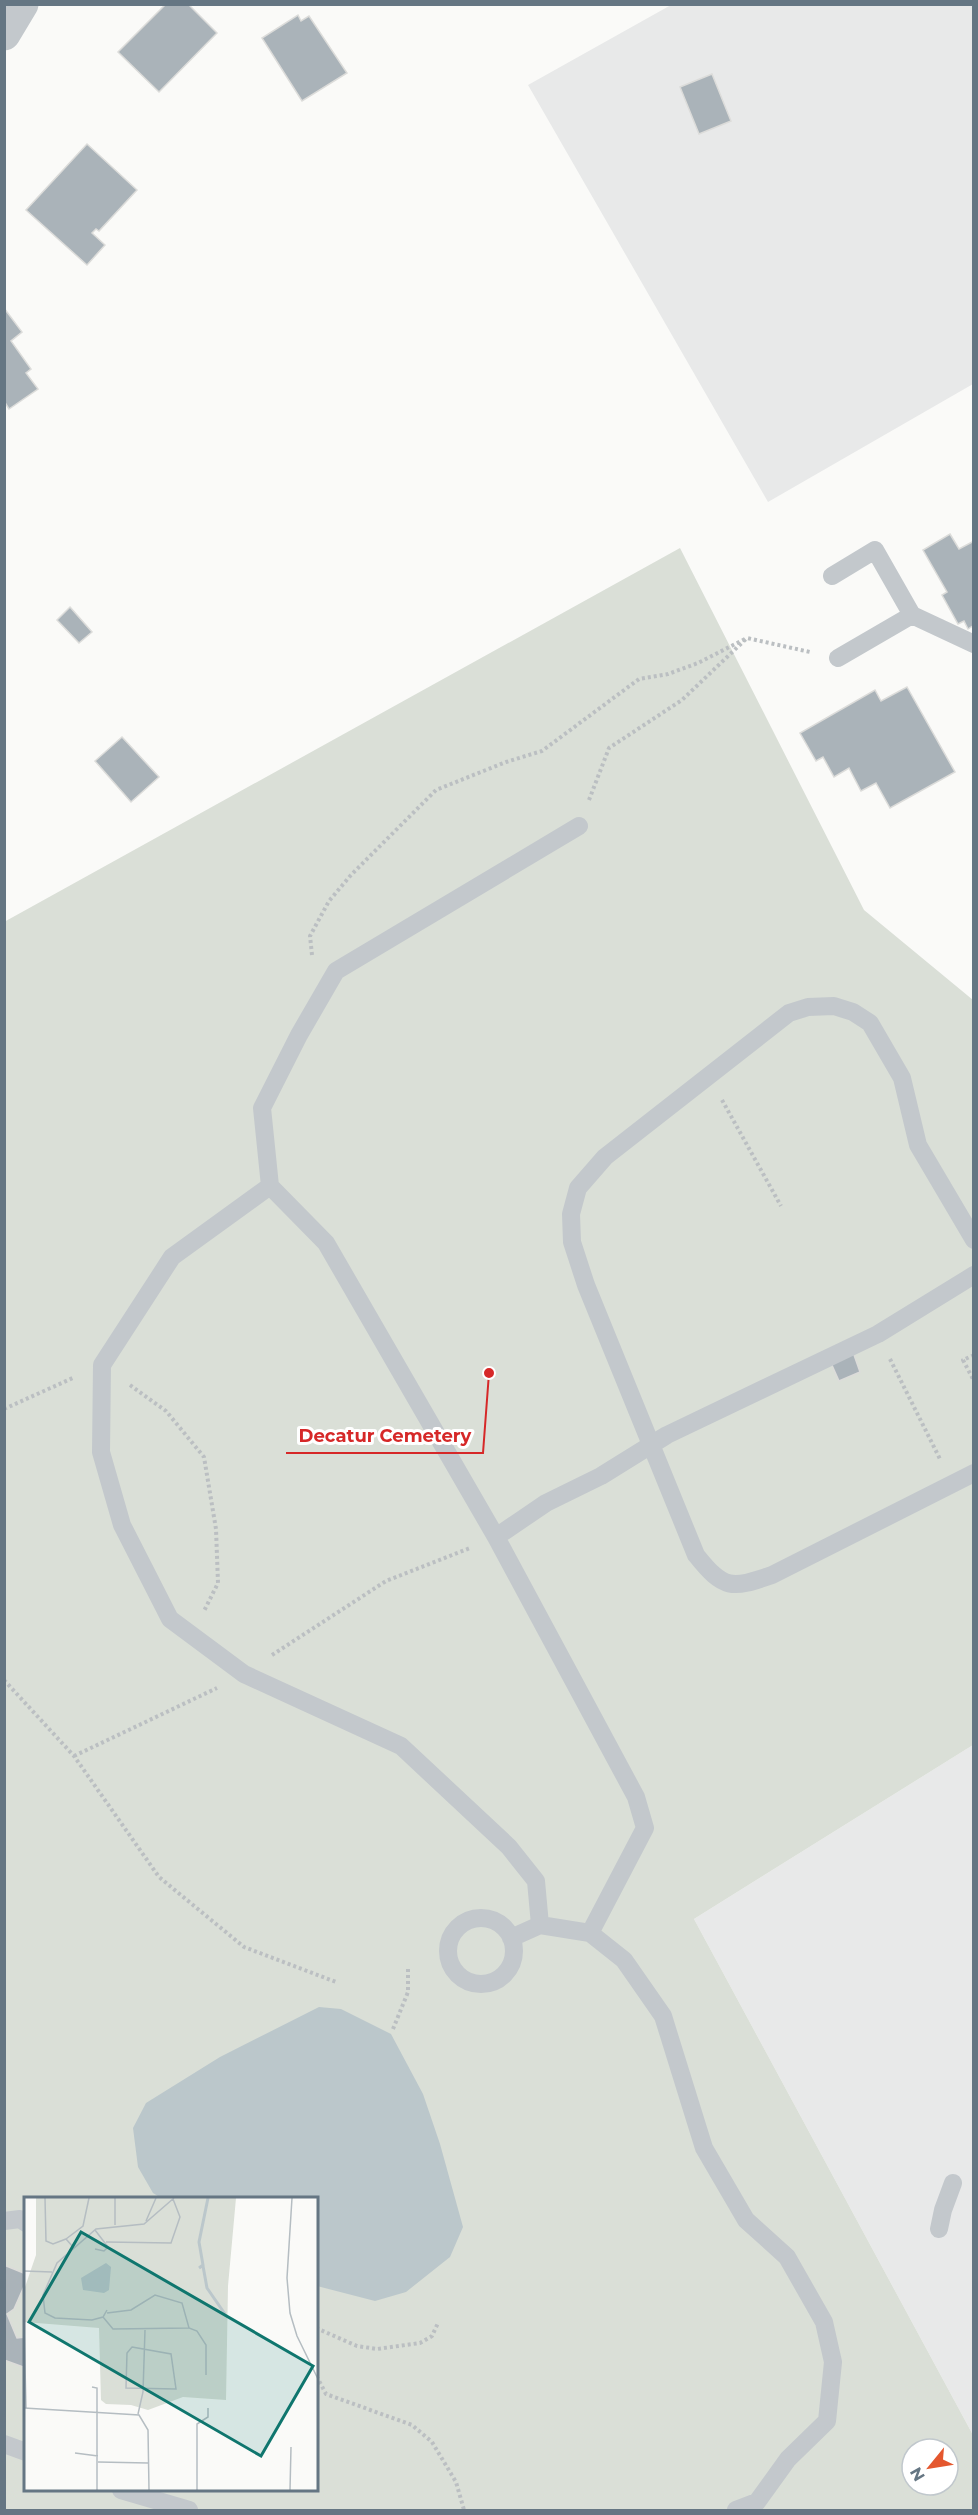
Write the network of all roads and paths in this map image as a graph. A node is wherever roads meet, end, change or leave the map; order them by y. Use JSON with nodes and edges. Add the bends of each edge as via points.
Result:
{"nodes":[{"id":1,"x":22,"y":4,"type":"edge"},
{"id":2,"x":4,"y":34,"type":"edge"},
{"id":3,"x":832,"y":576,"type":"dead end"},
{"id":4,"x":912,"y":615,"type":"junction"},
{"id":5,"x":747,"y":638,"type":"junction"},
{"id":6,"x":974,"y":644,"type":"edge"},
{"id":7,"x":838,"y":658,"type":"joint"},
{"id":8,"x":579,"y":826,"type":"joint"},
{"id":9,"x":312,"y":959,"type":"dead end"},
{"id":10,"x":708,"y":1076,"type":"junction"},
{"id":11,"x":270,"y":1186,"type":"junction"},
{"id":12,"x":781,"y":1206,"type":"dead end"},
{"id":13,"x":974,"y":1240,"type":"edge"},
{"id":14,"x":974,"y":1275,"type":"edge"},
{"id":15,"x":878,"y":1334,"type":"junction"},
{"id":16,"x":974,"y":1355,"type":"edge"},
{"id":17,"x":102,"y":1365,"type":"junction"},
{"id":18,"x":974,"y":1380,"type":"edge"},
{"id":19,"x":4,"y":1409,"type":"edge"},
{"id":20,"x":651,"y":1444,"type":"junction"},
{"id":21,"x":974,"y":1473,"type":"edge"},
{"id":22,"x":952,"y":1484,"type":"junction"},
{"id":23,"x":496,"y":1537,"type":"junction"},
{"id":24,"x":191,"y":1634,"type":"junction"},
{"id":25,"x":244,"y":1674,"type":"junction"},
{"id":26,"x":4,"y":1680,"type":"edge"},
{"id":27,"x":74,"y":1756,"type":"junction"},
{"id":28,"x":540,"y":1925,"type":"junction"},
{"id":29,"x":590,"y":1933,"type":"junction"},
{"id":30,"x":511,"y":1938,"type":"dead end"},
{"id":31,"x":408,"y":1966,"type":"dead end"},
{"id":32,"x":336,"y":1982,"type":"dead end"},
{"id":33,"x":393,"y":2029,"type":"dead end"},
{"id":34,"x":953,"y":2183,"type":"dead end"},
{"id":35,"x":4,"y":2221,"type":"edge"},
{"id":36,"x":24,"y":2222,"type":"edge"},
{"id":37,"x":939,"y":2229,"type":"dead end"},
{"id":38,"x":438,"y":2323,"type":"dead end"},
{"id":39,"x":318,"y":2329,"type":"edge"},
{"id":40,"x":318,"y":2379,"type":"edge"},
{"id":41,"x":4,"y":2444,"type":"edge"},
{"id":42,"x":24,"y":2451,"type":"edge"},
{"id":43,"x":123,"y":2491,"type":"edge"},
{"id":44,"x":164,"y":2508,"type":"edge"},
{"id":45,"x":189,"y":2511,"type":"edge"},
{"id":46,"x":464,"y":2511,"type":"edge"},
{"id":47,"x":736,"y":2511,"type":"edge"}],
"edges":[{"from":1,"to":2,"type":"street"},
{"from":3,"to":4,"type":"lane","via":[[875,550]]},
{"from":4,"to":6,"type":"lane"},
{"from":4,"to":7,"type":"lane"},
{"from":5,"to":7,"type":"path"},
{"from":5,"to":8,"type":"path","via":[[682,700],[609,748]]},
{"from":5,"to":9,"type":"path","via":[[698,663],[639,679],[542,751],[436,790],[329,901],[310,936]]},
{"from":8,"to":11,"type":"lane","via":[[336,971],[262,1108]]},
{"from":10,"to":12,"type":"path"},
{"from":10,"to":13,"type":"lane","via":[[789,1013],[808,1007],[834,1006],[853,1012],[870,1023],[902,1078],[918,1145]]},
{"from":10,"to":20,"type":"lane","via":[[605,1158],[578,1188],[571,1214],[572,1242],[586,1285]]},
{"from":11,"to":17,"type":"lane","via":[[172,1257]]},
{"from":11,"to":23,"type":"lane","via":[[326,1242]]},
{"from":14,"to":15,"type":"lane"},
{"from":15,"to":20,"type":"lane"},
{"from":15,"to":22,"type":"path"},
{"from":16,"to":18,"type":"path","via":[[963,1360]]},
{"from":17,"to":19,"type":"path"},
{"from":17,"to":24,"type":"lane","via":[[101,1452],[122,1526],[170,1619]]},
{"from":17,"to":24,"type":"path","via":[[166,1411],[204,1457],[216,1529],[219,1583]]},
{"from":20,"to":22,"type":"lane","via":[[696,1555],[722,1582],[734,1585],[772,1575]]},
{"from":20,"to":23,"type":"lane","via":[[601,1476],[546,1503]]},
{"from":21,"to":22,"type":"lane"},
{"from":23,"to":25,"type":"path","via":[[386,1581]]},
{"from":23,"to":29,"type":"lane","via":[[636,1797],[645,1828]]},
{"from":24,"to":25,"type":"lane"},
{"from":25,"to":27,"type":"path"},
{"from":25,"to":28,"type":"lane","via":[[401,1746],[509,1847],[536,1881]]},
{"from":26,"to":27,"type":"path"},
{"from":27,"to":32,"type":"path","via":[[159,1877],[244,1947]]},
{"from":28,"to":29,"type":"lane"},
{"from":28,"to":30,"type":"lane"},
{"from":29,"to":47,"type":"lane","via":[[624,1960],[663,2016],[704,2148],[746,2220],[787,2257],[824,2322],[833,2362],[826,2421],[788,2459],[757,2502]]},
{"from":31,"to":33,"type":"path","via":[[408,1992]]},
{"from":34,"to":37,"type":"lane"},
{"from":35,"to":36,"type":"lane"},
{"from":38,"to":39,"type":"path","via":[[432,2336],[420,2343],[377,2349],[357,2346]]},
{"from":40,"to":46,"type":"path","via":[[326,2394],[412,2426],[432,2442],[456,2482]]},
{"from":41,"to":42,"type":"lane"},
{"from":43,"to":44,"type":"lane"},
{"from":44,"to":45,"type":"lane"}]}
